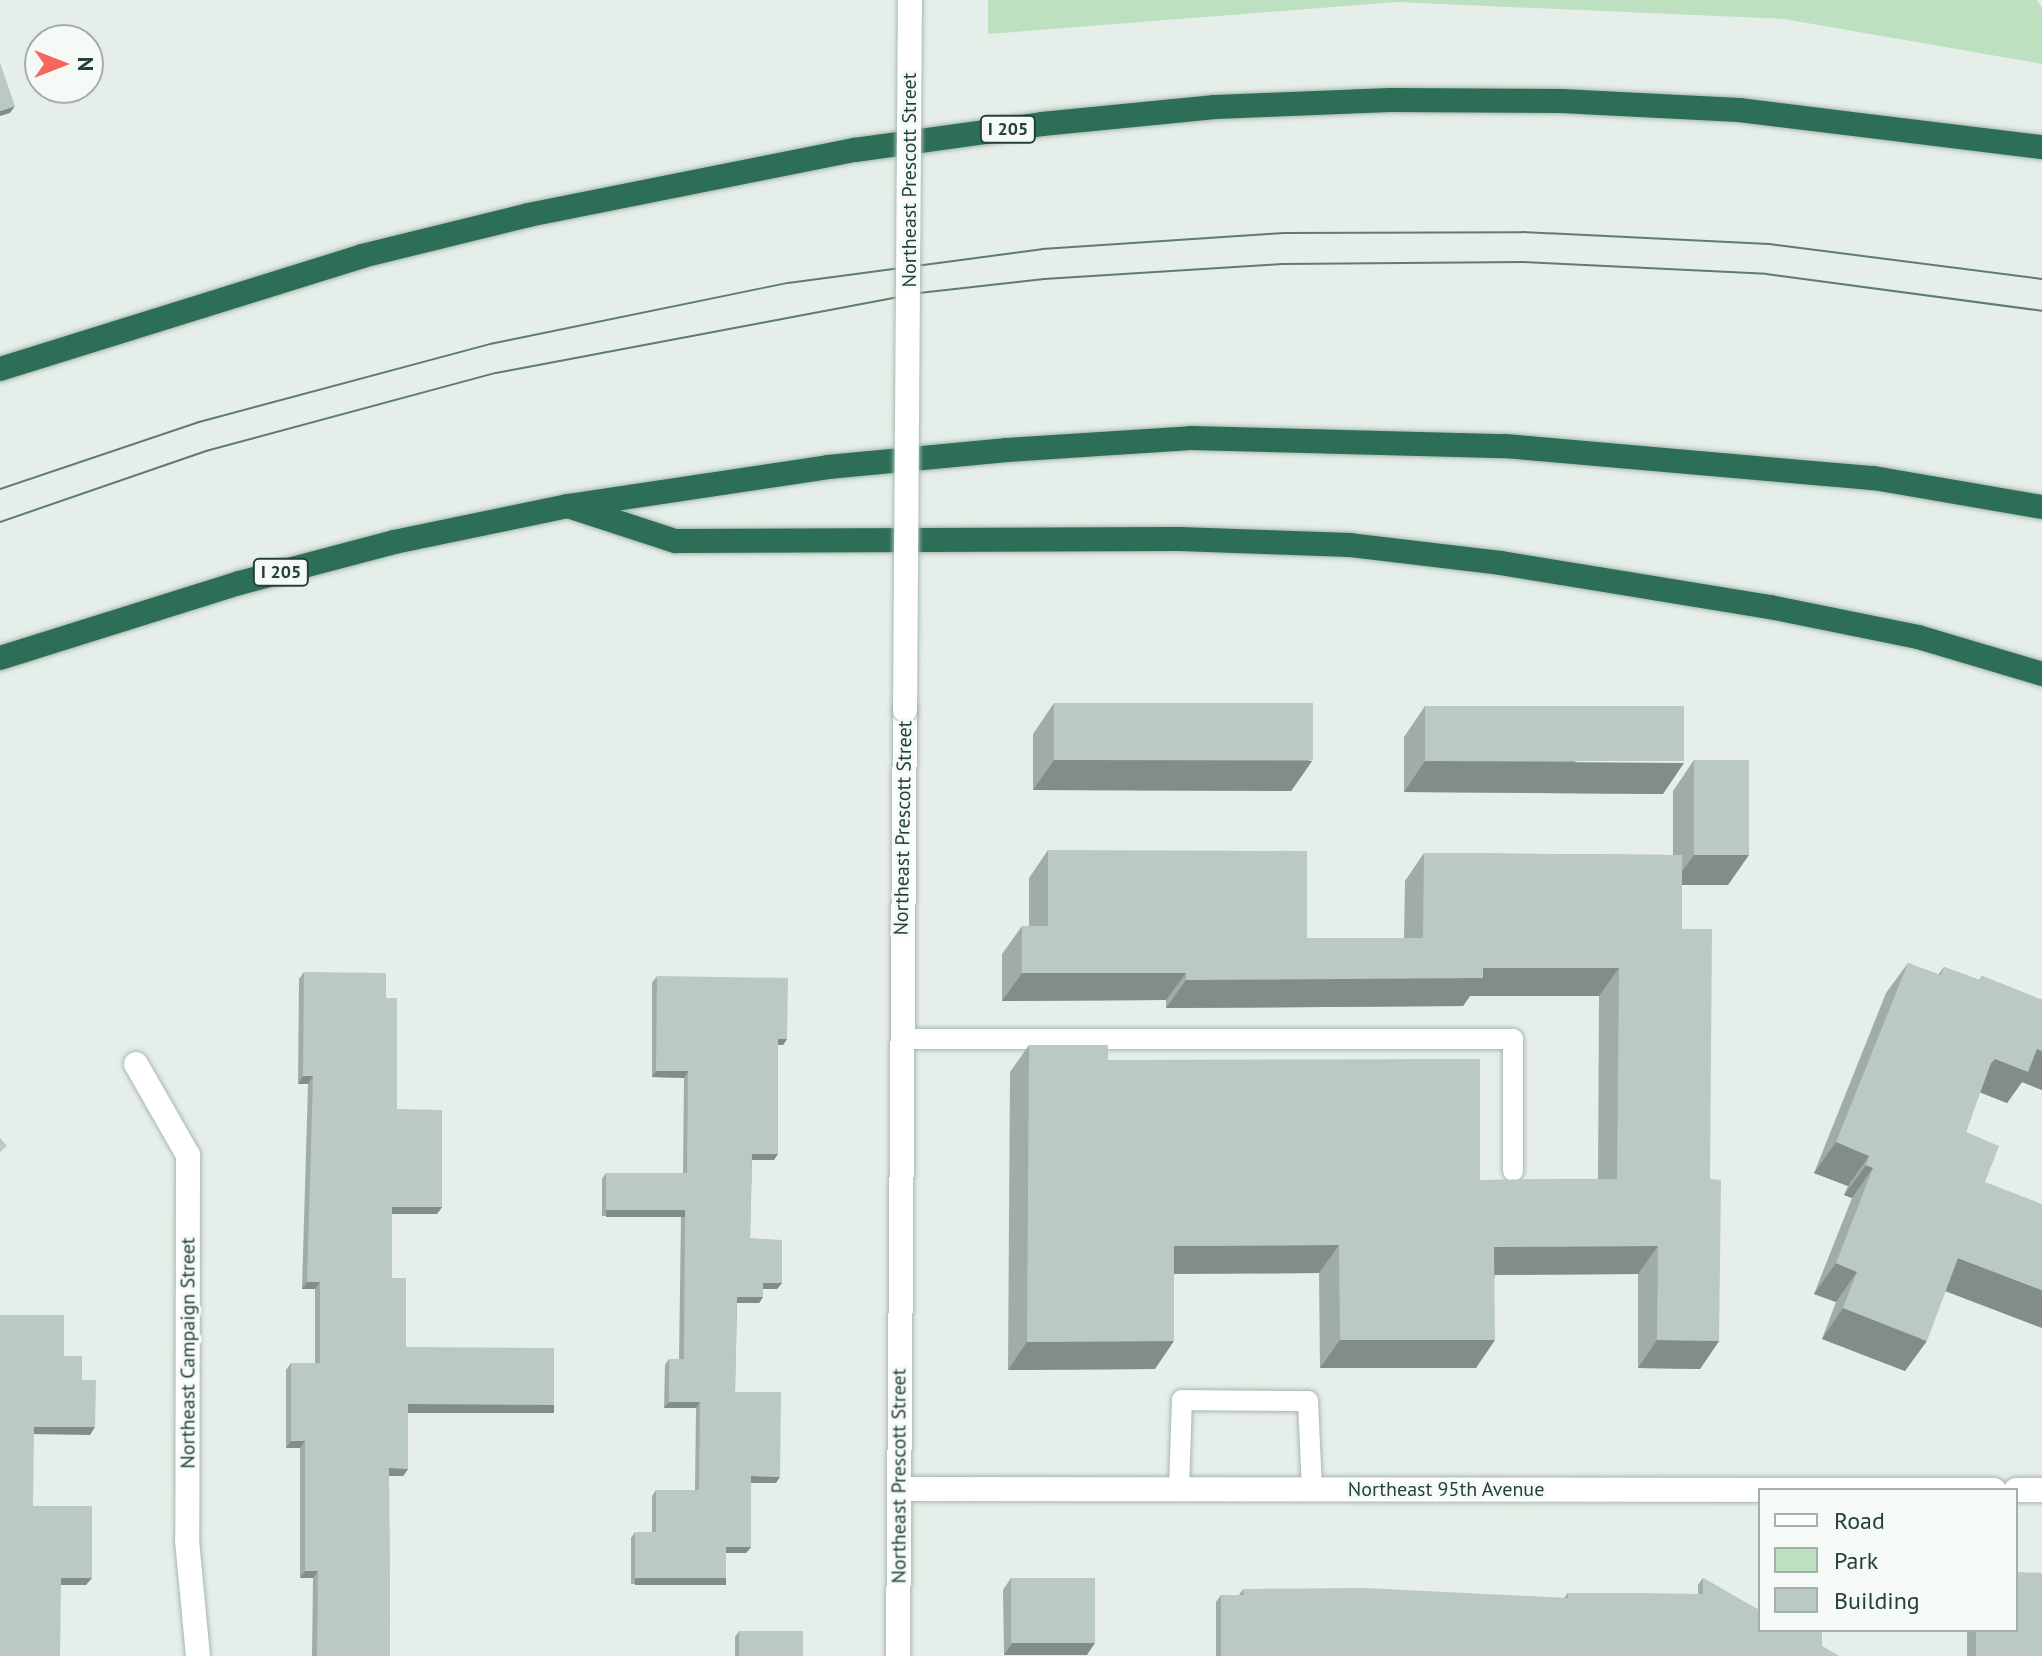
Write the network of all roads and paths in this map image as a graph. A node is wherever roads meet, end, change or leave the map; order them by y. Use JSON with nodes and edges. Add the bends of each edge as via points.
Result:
{"nodes":[{"id":1,"x":910,"y":0,"type":"edge"},
{"id":2,"x":2042,"y":147,"type":"edge"},
{"id":3,"x":0,"y":369,"type":"edge"},
{"id":4,"x":568,"y":506,"type":"junction"},
{"id":5,"x":2042,"y":507,"type":"edge"},
{"id":6,"x":0,"y":658,"type":"edge"},
{"id":7,"x":2042,"y":674,"type":"edge"},
{"id":8,"x":901,"y":1039,"type":"junction"},
{"id":9,"x":136,"y":1064,"type":"dead end"},
{"id":10,"x":1513,"y":1171,"type":"dead end"},
{"id":11,"x":899,"y":1489,"type":"junction"},
{"id":12,"x":1179,"y":1489,"type":"junction"},
{"id":13,"x":1312,"y":1489,"type":"junction"},
{"id":14,"x":1758,"y":1490,"type":"edge"},
{"id":15,"x":2018,"y":1490,"type":"edge"},
{"id":16,"x":2042,"y":1490,"type":"edge"},
{"id":17,"x":198,"y":1656,"type":"edge"},
{"id":18,"x":898,"y":1656,"type":"edge"}],
"edges":[{"from":1,"to":8,"type":"street","name":"Northeast Prescott Street","bridge":true},
{"from":2,"to":3,"type":"highway","number":"I 205","via":[[1739,110],[1561,101],[1215,107],[1042,124],[840,153],[529,215],[332,265]]},
{"from":4,"to":5,"type":"highway","number":"I 205","via":[[828,467],[1205,438],[1366,439],[1671,457],[1874,478]]},
{"from":4,"to":6,"type":"highway","number":"I 205","via":[[267,576]]},
{"from":4,"to":7,"type":"highway","via":[[675,541],[1179,539],[1350,545],[1577,574],[1770,607],[1918,637]]},
{"from":8,"to":10,"type":"lane","via":[[1513,1039]]},
{"from":8,"to":11,"type":"street","name":"Northeast Prescott Street"},
{"from":9,"to":17,"type":"street","name":"Northeast Campaign Street","via":[[188,1155],[187,1540]]},
{"from":11,"to":12,"type":"street","name":"Northeast 95th Avenue"},
{"from":11,"to":18,"type":"street","name":"Northeast Prescott Street"},
{"from":12,"to":13,"type":"street","name":"Northeast 95th Avenue"},
{"from":12,"to":13,"type":"lane","via":[[1182,1400],[1308,1401]]},
{"from":13,"to":14,"type":"street","name":"Northeast 95th Avenue"},
{"from":15,"to":16,"type":"street"}]}
